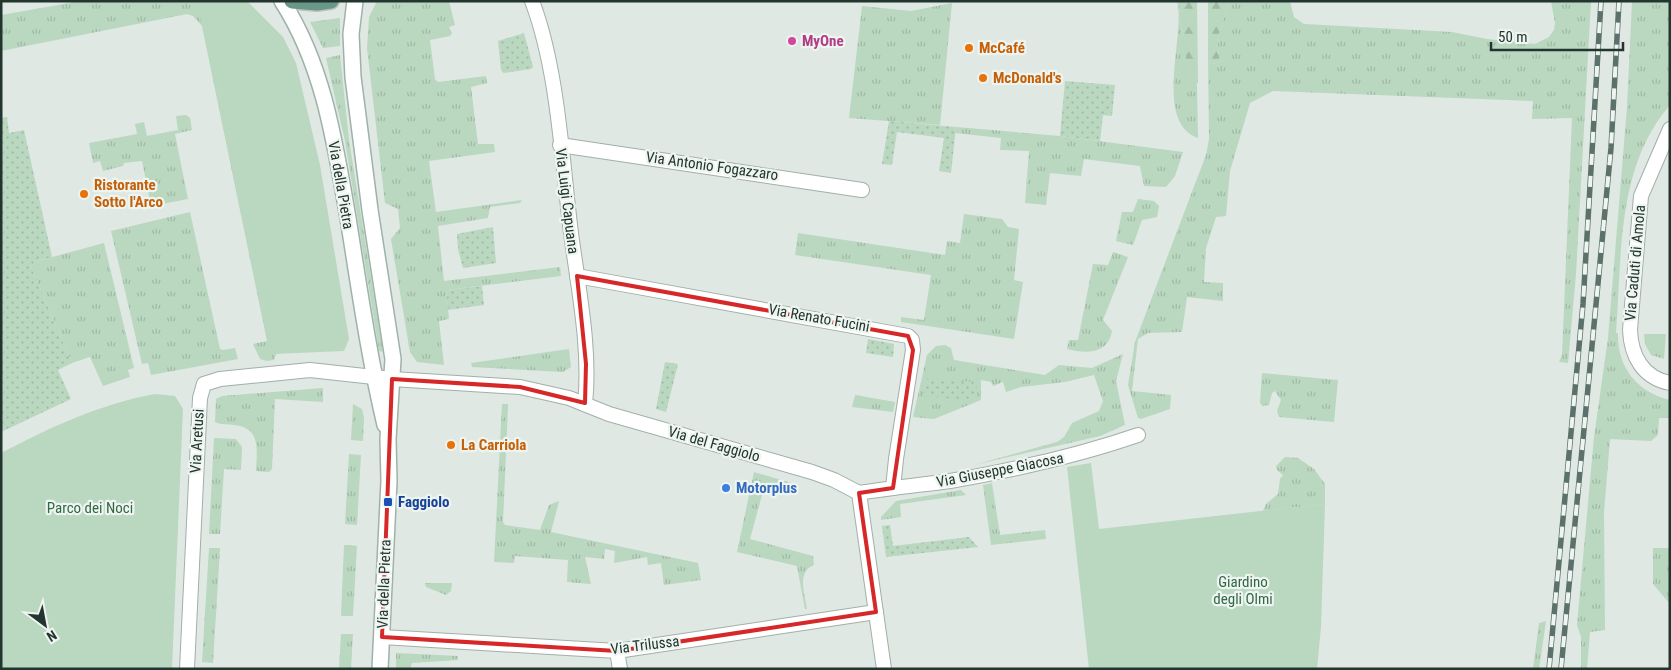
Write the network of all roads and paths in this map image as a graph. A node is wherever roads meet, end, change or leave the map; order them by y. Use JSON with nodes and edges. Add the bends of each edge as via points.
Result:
{"nodes":[{"id":1,"x":282,"y":1,"type":"edge"},
{"id":2,"x":292,"y":1,"type":"edge"},
{"id":3,"x":331,"y":1,"type":"edge"},
{"id":4,"x":354,"y":1,"type":"edge"},
{"id":5,"x":532,"y":1,"type":"edge"},
{"id":6,"x":1670,"y":129,"type":"edge"},
{"id":7,"x":560,"y":144,"type":"junction"},
{"id":8,"x":862,"y":190,"type":"dead end"},
{"id":9,"x":576,"y":276,"type":"junction"},
{"id":10,"x":374,"y":376,"type":"junction"},
{"id":11,"x":392,"y":379,"type":"junction"},
{"id":12,"x":1670,"y":383,"type":"edge"},
{"id":13,"x":585,"y":404,"type":"junction"},
{"id":14,"x":1138,"y":435,"type":"dead end"},
{"id":15,"x":388,"y":439,"type":"junction"},
{"id":16,"x":893,"y":488,"type":"junction"},
{"id":17,"x":859,"y":493,"type":"junction"},
{"id":18,"x":876,"y":612,"type":"junction"},
{"id":19,"x":382,"y":637,"type":"junction"},
{"id":20,"x":618,"y":651,"type":"junction"},
{"id":21,"x":187,"y":669,"type":"edge"},
{"id":22,"x":380,"y":669,"type":"edge"},
{"id":23,"x":620,"y":669,"type":"edge"},
{"id":24,"x":884,"y":669,"type":"edge"}],
"edges":[{"from":1,"to":10,"type":"main road","name":"Via della Pietra","via":[[304,38],[320,84],[342,186]]},
{"from":2,"to":3,"type":"main road","via":[[317,4]]},
{"from":4,"to":11,"type":"main road","name":"Via della Pietra","via":[[351,34],[353,77],[393,352]]},
{"from":5,"to":7,"type":"street","name":"Via Luigi Capuana","via":[[546,50]]},
{"from":6,"to":12,"type":"street","name":"Via Caduti di Amola","via":[[1641,196],[1630,330],[1639,364],[1650,375]]},
{"from":7,"to":8,"type":"street","name":"Via Antonio Fogazzaro"},
{"from":7,"to":9,"type":"street","name":"Via Luigi Capuana"},
{"from":9,"to":13,"type":"street","name":"Via Luigi Capuana","via":[[586,364]]},
{"from":9,"to":16,"type":"street","name":"Via Renato Fucini","via":[[908,336],[913,350]]},
{"from":10,"to":11,"type":"street"},
{"from":10,"to":15,"type":"main road","name":"Via della Pietra"},
{"from":10,"to":21,"type":"street","name":"Via Aretusi","via":[[295,370],[220,379],[204,384],[198,412]]},
{"from":11,"to":13,"type":"street","name":"Via del Faggiolo","via":[[520,388],[558,394]]},
{"from":11,"to":15,"type":"main road","name":"Via della Pietra"},
{"from":13,"to":17,"type":"street","name":"Via del Faggiolo","via":[[609,414],[824,476]]},
{"from":14,"to":16,"type":"street","name":"Via Giuseppe Giacosa","via":[[1066,457],[949,481]]},
{"from":15,"to":19,"type":"main road","name":"Via della Pietra"},
{"from":16,"to":17,"type":"street","name":"Via Giuseppe Giacosa"},
{"from":17,"to":18,"type":"street"},
{"from":18,"to":20,"type":"street","name":"Via Trilussa"},
{"from":18,"to":24,"type":"street"},
{"from":19,"to":20,"type":"street","name":"Via Trilussa"},
{"from":19,"to":22,"type":"main road","name":"Via della Pietra"},
{"from":20,"to":23,"type":"street"}]}
